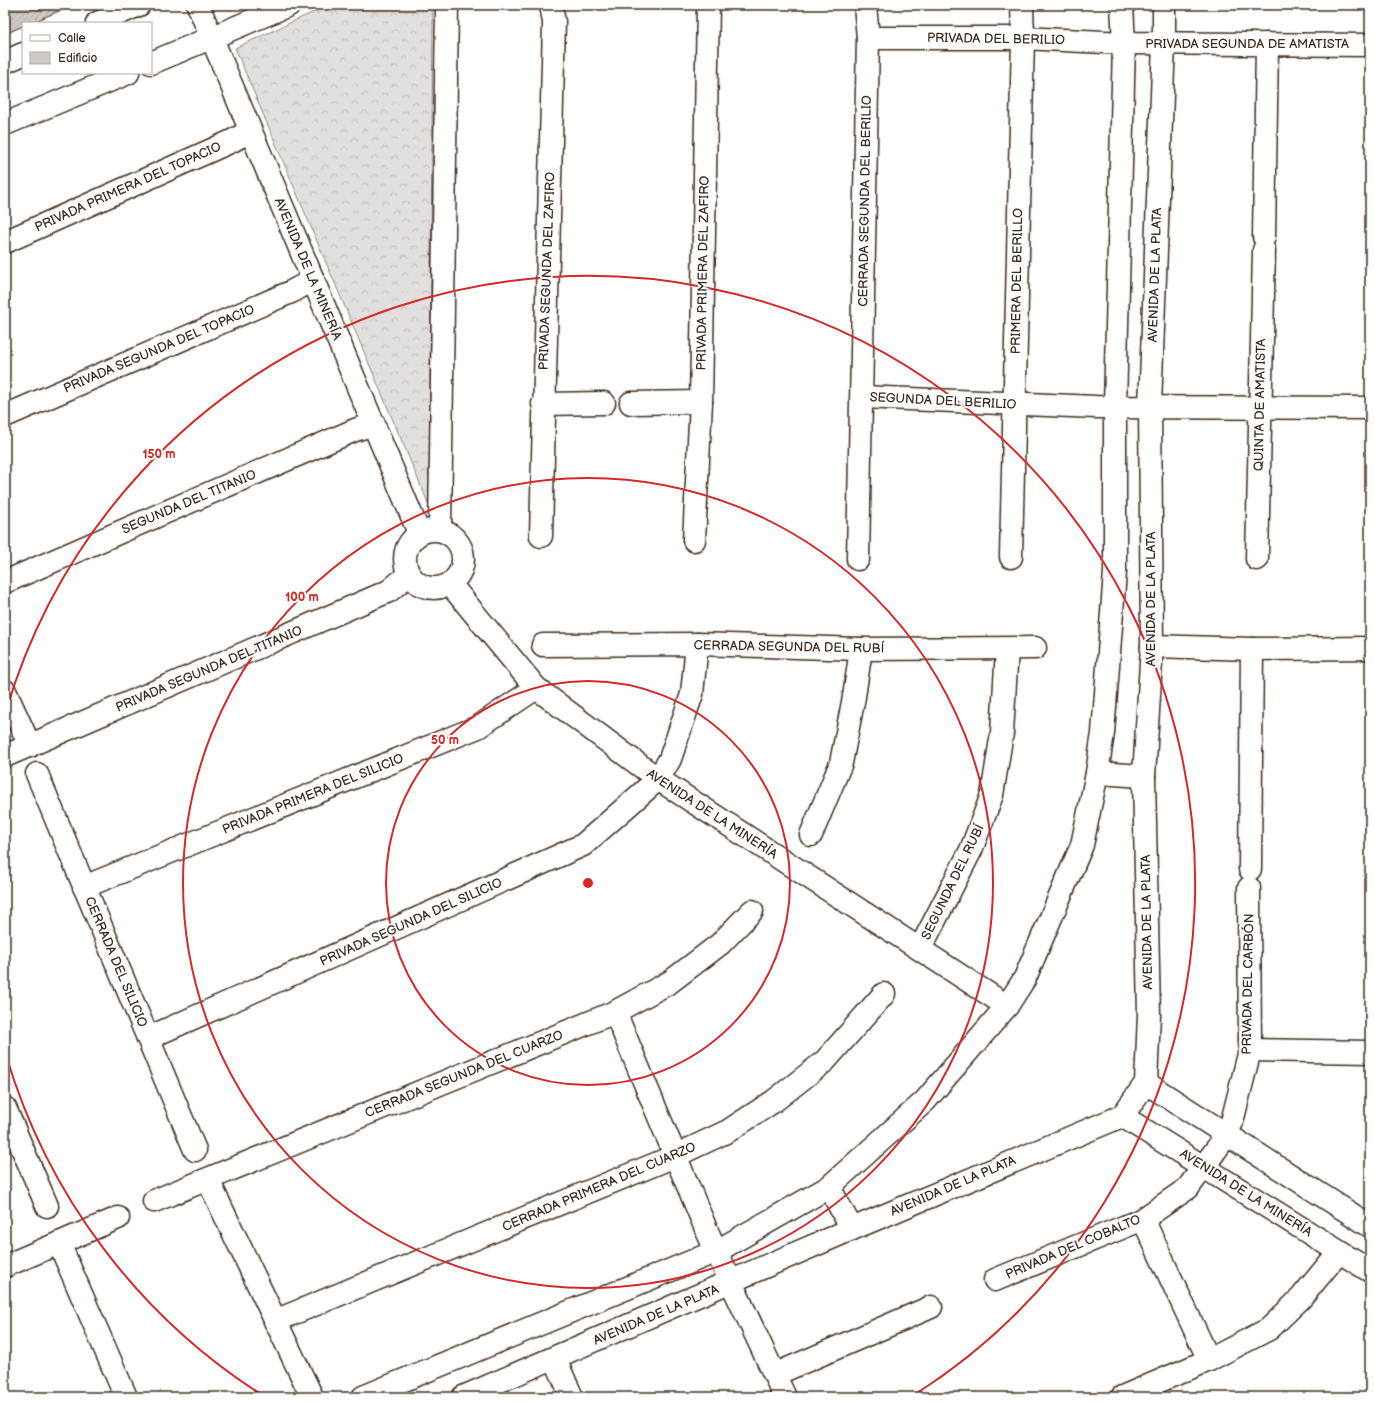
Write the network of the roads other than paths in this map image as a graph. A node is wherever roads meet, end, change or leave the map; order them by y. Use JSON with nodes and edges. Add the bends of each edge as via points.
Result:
{"nodes":[{"id":1,"x":139,"y":5,"type":"edge"},
{"id":2,"x":198,"y":5,"type":"edge"},
{"id":3,"x":289,"y":5,"type":"edge"},
{"id":4,"x":447,"y":5,"type":"edge"},
{"id":5,"x":551,"y":5,"type":"edge"},
{"id":6,"x":708,"y":5,"type":"edge"},
{"id":7,"x":865,"y":5,"type":"edge"},
{"id":8,"x":1022,"y":5,"type":"edge"},
{"id":9,"x":1122,"y":5,"type":"edge"},
{"id":10,"x":1164,"y":5,"type":"edge"},
{"id":11,"x":99,"y":22,"type":"edge"},
{"id":12,"x":212,"y":38,"type":"junction"},
{"id":13,"x":868,"y":38,"type":"junction"},
{"id":14,"x":1023,"y":38,"type":"junction"},
{"id":15,"x":1124,"y":43,"type":"junction"},
{"id":16,"x":1164,"y":43,"type":"junction"},
{"id":17,"x":1267,"y":44,"type":"junction"},
{"id":18,"x":1370,"y":45,"type":"edge"},
{"id":19,"x":22,"y":54,"type":"edge"},
{"id":20,"x":5,"y":62,"type":"edge"},
{"id":21,"x":152,"y":64,"type":"edge"},
{"id":22,"x":126,"y":74,"type":"edge"},
{"id":23,"x":5,"y":124,"type":"edge"},
{"id":24,"x":250,"y":131,"type":"junction"},
{"id":25,"x":5,"y":242,"type":"edge"},
{"id":26,"x":313,"y":280,"type":"junction"},
{"id":27,"x":862,"y":397,"type":"junction"},
{"id":28,"x":701,"y":402,"type":"junction"},
{"id":29,"x":604,"y":403,"type":"dead end"},
{"id":30,"x":631,"y":403,"type":"dead end"},
{"id":31,"x":543,"y":404,"type":"junction"},
{"id":32,"x":1014,"y":404,"type":"junction"},
{"id":33,"x":1150,"y":406,"type":"junction"},
{"id":34,"x":1115,"y":407,"type":"junction"},
{"id":35,"x":1259,"y":407,"type":"junction"},
{"id":36,"x":1370,"y":408,"type":"edge"},
{"id":37,"x":5,"y":416,"type":"edge"},
{"id":38,"x":374,"y":424,"type":"junction"},
{"id":39,"x":440,"y":530,"type":"junction"},
{"id":40,"x":419,"y":533,"type":"junction"},
{"id":41,"x":540,"y":536,"type":"dead end"},
{"id":42,"x":694,"y":540,"type":"dead end"},
{"id":43,"x":1011,"y":557,"type":"dead end"},
{"id":44,"x":858,"y":559,"type":"dead end"},
{"id":45,"x":1257,"y":560,"type":"dead end"},
{"id":46,"x":408,"y":575,"type":"junction"},
{"id":47,"x":5,"y":582,"type":"edge"},
{"id":48,"x":450,"y":584,"type":"junction"},
{"id":49,"x":697,"y":644,"type":"junction"},
{"id":50,"x":543,"y":645,"type":"dead end"},
{"id":51,"x":1152,"y":646,"type":"junction"},
{"id":52,"x":1007,"y":648,"type":"junction"},
{"id":53,"x":1035,"y":648,"type":"dead end"},
{"id":54,"x":1370,"y":648,"type":"edge"},
{"id":55,"x":861,"y":649,"type":"junction"},
{"id":56,"x":1252,"y":649,"type":"junction"},
{"id":57,"x":536,"y":688,"type":"junction"},
{"id":58,"x":5,"y":691,"type":"edge"},
{"id":59,"x":30,"y":746,"type":"junction"},
{"id":60,"x":5,"y":756,"type":"edge"},
{"id":61,"x":1098,"y":773,"type":"junction"},
{"id":62,"x":37,"y":774,"type":"dead end"},
{"id":63,"x":1144,"y":776,"type":"junction"},
{"id":64,"x":658,"y":779,"type":"junction"},
{"id":65,"x":810,"y":835,"type":"dead end"},
{"id":66,"x":84,"y":887,"type":"junction"},
{"id":67,"x":752,"y":911,"type":"dead end"},
{"id":68,"x":920,"y":949,"type":"junction"},
{"id":69,"x":884,"y":994,"type":"dead end"},
{"id":70,"x":1007,"y":1006,"type":"junction"},
{"id":71,"x":615,"y":1012,"type":"junction"},
{"id":72,"x":148,"y":1038,"type":"junction"},
{"id":73,"x":1250,"y":1050,"type":"junction"},
{"id":74,"x":1370,"y":1052,"type":"edge"},
{"id":75,"x":1146,"y":1083,"type":"junction"},
{"id":76,"x":5,"y":1108,"type":"edge"},
{"id":77,"x":1122,"y":1116,"type":"junction"},
{"id":78,"x":1226,"y":1136,"type":"junction"},
{"id":79,"x":195,"y":1150,"type":"dead end"},
{"id":80,"x":675,"y":1156,"type":"junction"},
{"id":81,"x":1204,"y":1166,"type":"junction"},
{"id":82,"x":208,"y":1180,"type":"junction"},
{"id":83,"x":829,"y":1187,"type":"junction"},
{"id":84,"x":154,"y":1201,"type":"dead end"},
{"id":85,"x":47,"y":1206,"type":"dead end"},
{"id":86,"x":118,"y":1218,"type":"dead end"},
{"id":87,"x":1143,"y":1219,"type":"junction"},
{"id":88,"x":1370,"y":1226,"type":"edge"},
{"id":89,"x":852,"y":1229,"type":"junction"},
{"id":90,"x":59,"y":1243,"type":"junction"},
{"id":91,"x":716,"y":1251,"type":"junction"},
{"id":92,"x":1339,"y":1252,"type":"junction"},
{"id":93,"x":5,"y":1266,"type":"edge"},
{"id":94,"x":1370,"y":1271,"type":"edge"},
{"id":95,"x":995,"y":1280,"type":"dead end"},
{"id":96,"x":732,"y":1282,"type":"junction"},
{"id":97,"x":932,"y":1307,"type":"dead end"},
{"id":98,"x":276,"y":1321,"type":"junction"},
{"id":99,"x":555,"y":1359,"type":"junction"},
{"id":100,"x":1209,"y":1360,"type":"junction"},
{"id":101,"x":776,"y":1374,"type":"junction"},
{"id":102,"x":119,"y":1395,"type":"edge"},
{"id":103,"x":312,"y":1397,"type":"edge"},
{"id":104,"x":363,"y":1397,"type":"edge"},
{"id":105,"x":463,"y":1397,"type":"edge"},
{"id":106,"x":572,"y":1397,"type":"edge"},
{"id":107,"x":785,"y":1397,"type":"edge"},
{"id":108,"x":1122,"y":1397,"type":"edge"}],
"edges":[{"from":1,"to":11,"type":"street"},
{"from":2,"to":12,"type":"street","name":"AVENIDA DE LA MINERÍA"},
{"from":3,"to":12,"type":"street"},
{"from":4,"to":39,"type":"street"},
{"from":5,"to":31,"type":"street","name":"PRIVADA SEGUNDA DEL ZAFIRO","via":[[554,22]]},
{"from":6,"to":28,"type":"street","name":"PRIVADA PRIMERA DEL ZAFIRO"},
{"from":7,"to":13,"type":"street","name":"CERRADA SEGUNDA DEL BERILIO"},
{"from":8,"to":14,"type":"street","name":"PRIMERA DEL BERILLO"},
{"from":9,"to":15,"type":"street"},
{"from":10,"to":16,"type":"street","name":"AVENIDA DE LA PLATA"},
{"from":12,"to":21,"type":"street"},
{"from":12,"to":24,"type":"street","name":"AVENIDA DE LA MINERÍA"},
{"from":13,"to":14,"type":"street","name":"PRIVADA DEL BERILIO"},
{"from":13,"to":27,"type":"street","name":"CERRADA SEGUNDA DEL BERILIO"},
{"from":14,"to":15,"type":"street","name":"PRIVADA DEL BERILIO"},
{"from":14,"to":32,"type":"street","name":"PRIMERA DEL BERILLO"},
{"from":15,"to":16,"type":"street","name":"PRIVADA SEGUNDA DE AMATISTA"},
{"from":15,"to":34,"type":"street"},
{"from":16,"to":17,"type":"street","name":"PRIVADA SEGUNDA DE AMATISTA"},
{"from":16,"to":33,"type":"street","name":"AVENIDA DE LA PLATA"},
{"from":17,"to":18,"type":"street","name":"PRIVADA SEGUNDA DE AMATISTA"},
{"from":17,"to":35,"type":"street","name":"QUINTA DE AMATISTA"},
{"from":19,"to":20,"type":"street"},
{"from":22,"to":23,"type":"street"},
{"from":24,"to":25,"type":"street","name":"PRIVADA PRIMERA DEL TOPACIO"},
{"from":24,"to":26,"type":"street","name":"AVENIDA DE LA MINERÍA"},
{"from":26,"to":37,"type":"street","name":"PRIVADA SEGUNDA DEL TOPACIO","via":[[291,292]]},
{"from":26,"to":38,"type":"street","name":"AVENIDA DE LA MINERÍA"},
{"from":27,"to":32,"type":"street","name":"SEGUNDA DEL BERILIO"},
{"from":27,"to":44,"type":"street","name":"SEGUNDA DEL BERILIO"},
{"from":28,"to":30,"type":"street"},
{"from":28,"to":42,"type":"street","name":"PRIVADA PRIMERA DEL ZAFIRO"},
{"from":29,"to":31,"type":"street"},
{"from":31,"to":41,"type":"street","name":"PRIVADA SEGUNDA DEL ZAFIRO"},
{"from":32,"to":34,"type":"street","name":"SEGUNDA DEL BERILIO"},
{"from":32,"to":43,"type":"street","name":"PRIMERA DEL BERILLO"},
{"from":33,"to":34,"type":"street","name":"SEGUNDA DEL BERILIO"},
{"from":33,"to":35,"type":"street","name":"SEGUNDA DEL BERILIO"},
{"from":33,"to":51,"type":"street","name":"AVENIDA DE LA PLATA"},
{"from":34,"to":61,"type":"street","via":[[1115,572]]},
{"from":35,"to":36,"type":"street","name":"SEGUNDA DEL BERILIO"},
{"from":35,"to":45,"type":"street","name":"QUINTA DE AMATISTA"},
{"from":38,"to":40,"type":"street","name":"AVENIDA DE LA MINERÍA"},
{"from":38,"to":47,"type":"street","name":"SEGUNDA DEL TITANIO"},
{"from":39,"to":40,"type":"street"},
{"from":39,"to":48,"type":"street","via":[[458,543],[463,554],[460,570]]},
{"from":40,"to":46,"type":"street","via":[[406,547],[404,561]]},
{"from":46,"to":48,"type":"street","via":[[416,583],[427,588],[439,588]]},
{"from":46,"to":59,"type":"street","name":"PRIVADA SEGUNDA DEL TITANIO","via":[[389,591]]},
{"from":48,"to":57,"type":"street","name":"AVENIDA DE LA MINERÍA"},
{"from":49,"to":50,"type":"street","name":"CERRADA SEGUNDA DEL RUBÍ"},
{"from":49,"to":55,"type":"street","name":"CERRADA SEGUNDA DEL RUBÍ"},
{"from":49,"to":64,"type":"street","name":"PRIVADA SEGUNDA DEL SILICIO","via":[[692,694],[670,759]]},
{"from":51,"to":56,"type":"street"},
{"from":51,"to":63,"type":"street","name":"AVENIDA DE LA PLATA"},
{"from":52,"to":53,"type":"street","name":"CERRADA SEGUNDA DEL RUBÍ"},
{"from":52,"to":55,"type":"street","name":"CERRADA SEGUNDA DEL RUBÍ"},
{"from":52,"to":68,"type":"street","name":"SEGUNDA DEL RUBÍ","via":[[1002,733],[992,795],[971,850]]},
{"from":54,"to":56,"type":"street"},
{"from":55,"to":65,"type":"street","via":[[841,763]]},
{"from":56,"to":73,"type":"street","name":"PRIVADA DEL CARBÓN"},
{"from":57,"to":64,"type":"street","name":"AVENIDA DE LA MINERÍA"},
{"from":57,"to":66,"type":"street","name":"PRIVADA PRIMERA DEL SILICIO","via":[[478,727]]},
{"from":58,"to":59,"type":"street"},
{"from":59,"to":60,"type":"street","name":"PRIVADA SEGUNDA DEL TITANIO"},
{"from":61,"to":63,"type":"street"},
{"from":61,"to":70,"type":"street","via":[[1082,845],[1025,978]]},
{"from":62,"to":66,"type":"street","name":"CERRADA DEL SILICIO"},
{"from":63,"to":75,"type":"street","name":"AVENIDA DE LA PLATA","via":[[1149,1015]]},
{"from":64,"to":68,"type":"street","name":"AVENIDA DE LA MINERÍA"},
{"from":64,"to":72,"type":"street","name":"PRIVADA SEGUNDA DEL SILICIO","via":[[583,845]]},
{"from":66,"to":72,"type":"street","name":"CERRADA DEL SILICIO"},
{"from":67,"to":71,"type":"street","name":"CERRADA SEGUNDA DEL CUARZO","via":[[720,944],[676,977]]},
{"from":68,"to":70,"type":"street","name":"AVENIDA DE LA MINERÍA"},
{"from":69,"to":80,"type":"street","name":"CERRADA PRIMERA DEL CUARZO","via":[[825,1061],[774,1101],[728,1131]]},
{"from":70,"to":83,"type":"street","via":[[925,1101]]},
{"from":71,"to":80,"type":"street"},
{"from":71,"to":82,"type":"street","name":"CERRADA SEGUNDA DEL CUARZO"},
{"from":72,"to":79,"type":"street","name":"CERRADA DEL SILICIO"},
{"from":73,"to":74,"type":"street"},
{"from":73,"to":78,"type":"street","name":"PRIVADA DEL CARBÓN","via":[[1232,1122]]},
{"from":75,"to":77,"type":"street"},
{"from":75,"to":78,"type":"street"},
{"from":76,"to":85,"type":"street"},
{"from":77,"to":81,"type":"street","name":"AVENIDA DE LA MINERÍA"},
{"from":77,"to":89,"type":"street","name":"AVENIDA DE LA PLATA"},
{"from":78,"to":81,"type":"street","name":"PRIVADA DEL CARBÓN"},
{"from":78,"to":88,"type":"street"},
{"from":80,"to":91,"type":"street"},
{"from":80,"to":98,"type":"street","name":"CERRADA PRIMERA DEL CUARZO"},
{"from":81,"to":87,"type":"street","name":"PRIVADA DEL COBALTO","via":[[1188,1188]]},
{"from":81,"to":92,"type":"street","name":"AVENIDA DE LA MINERÍA"},
{"from":82,"to":84,"type":"street","name":"CERRADA SEGUNDA DEL CUARZO"},
{"from":82,"to":98,"type":"street"},
{"from":83,"to":89,"type":"street"},
{"from":83,"to":91,"type":"street"},
{"from":86,"to":90,"type":"street"},
{"from":87,"to":95,"type":"street","name":"PRIVADA DEL COBALTO"},
{"from":87,"to":100,"type":"street"},
{"from":89,"to":96,"type":"street","name":"AVENIDA DE LA PLATA"},
{"from":90,"to":93,"type":"street"},
{"from":90,"to":102,"type":"street"},
{"from":91,"to":96,"type":"street"},
{"from":91,"to":104,"type":"street"},
{"from":92,"to":94,"type":"street","name":"AVENIDA DE LA MINERÍA"},
{"from":92,"to":100,"type":"street","via":[[1301,1298],[1269,1329]]},
{"from":96,"to":99,"type":"street","name":"AVENIDA DE LA PLATA"},
{"from":96,"to":101,"type":"street"},
{"from":97,"to":101,"type":"street"},
{"from":98,"to":103,"type":"street"},
{"from":99,"to":105,"type":"street","name":"AVENIDA DE LA PLATA"},
{"from":99,"to":106,"type":"street"},
{"from":100,"to":108,"type":"street"},
{"from":101,"to":107,"type":"street"}]}
